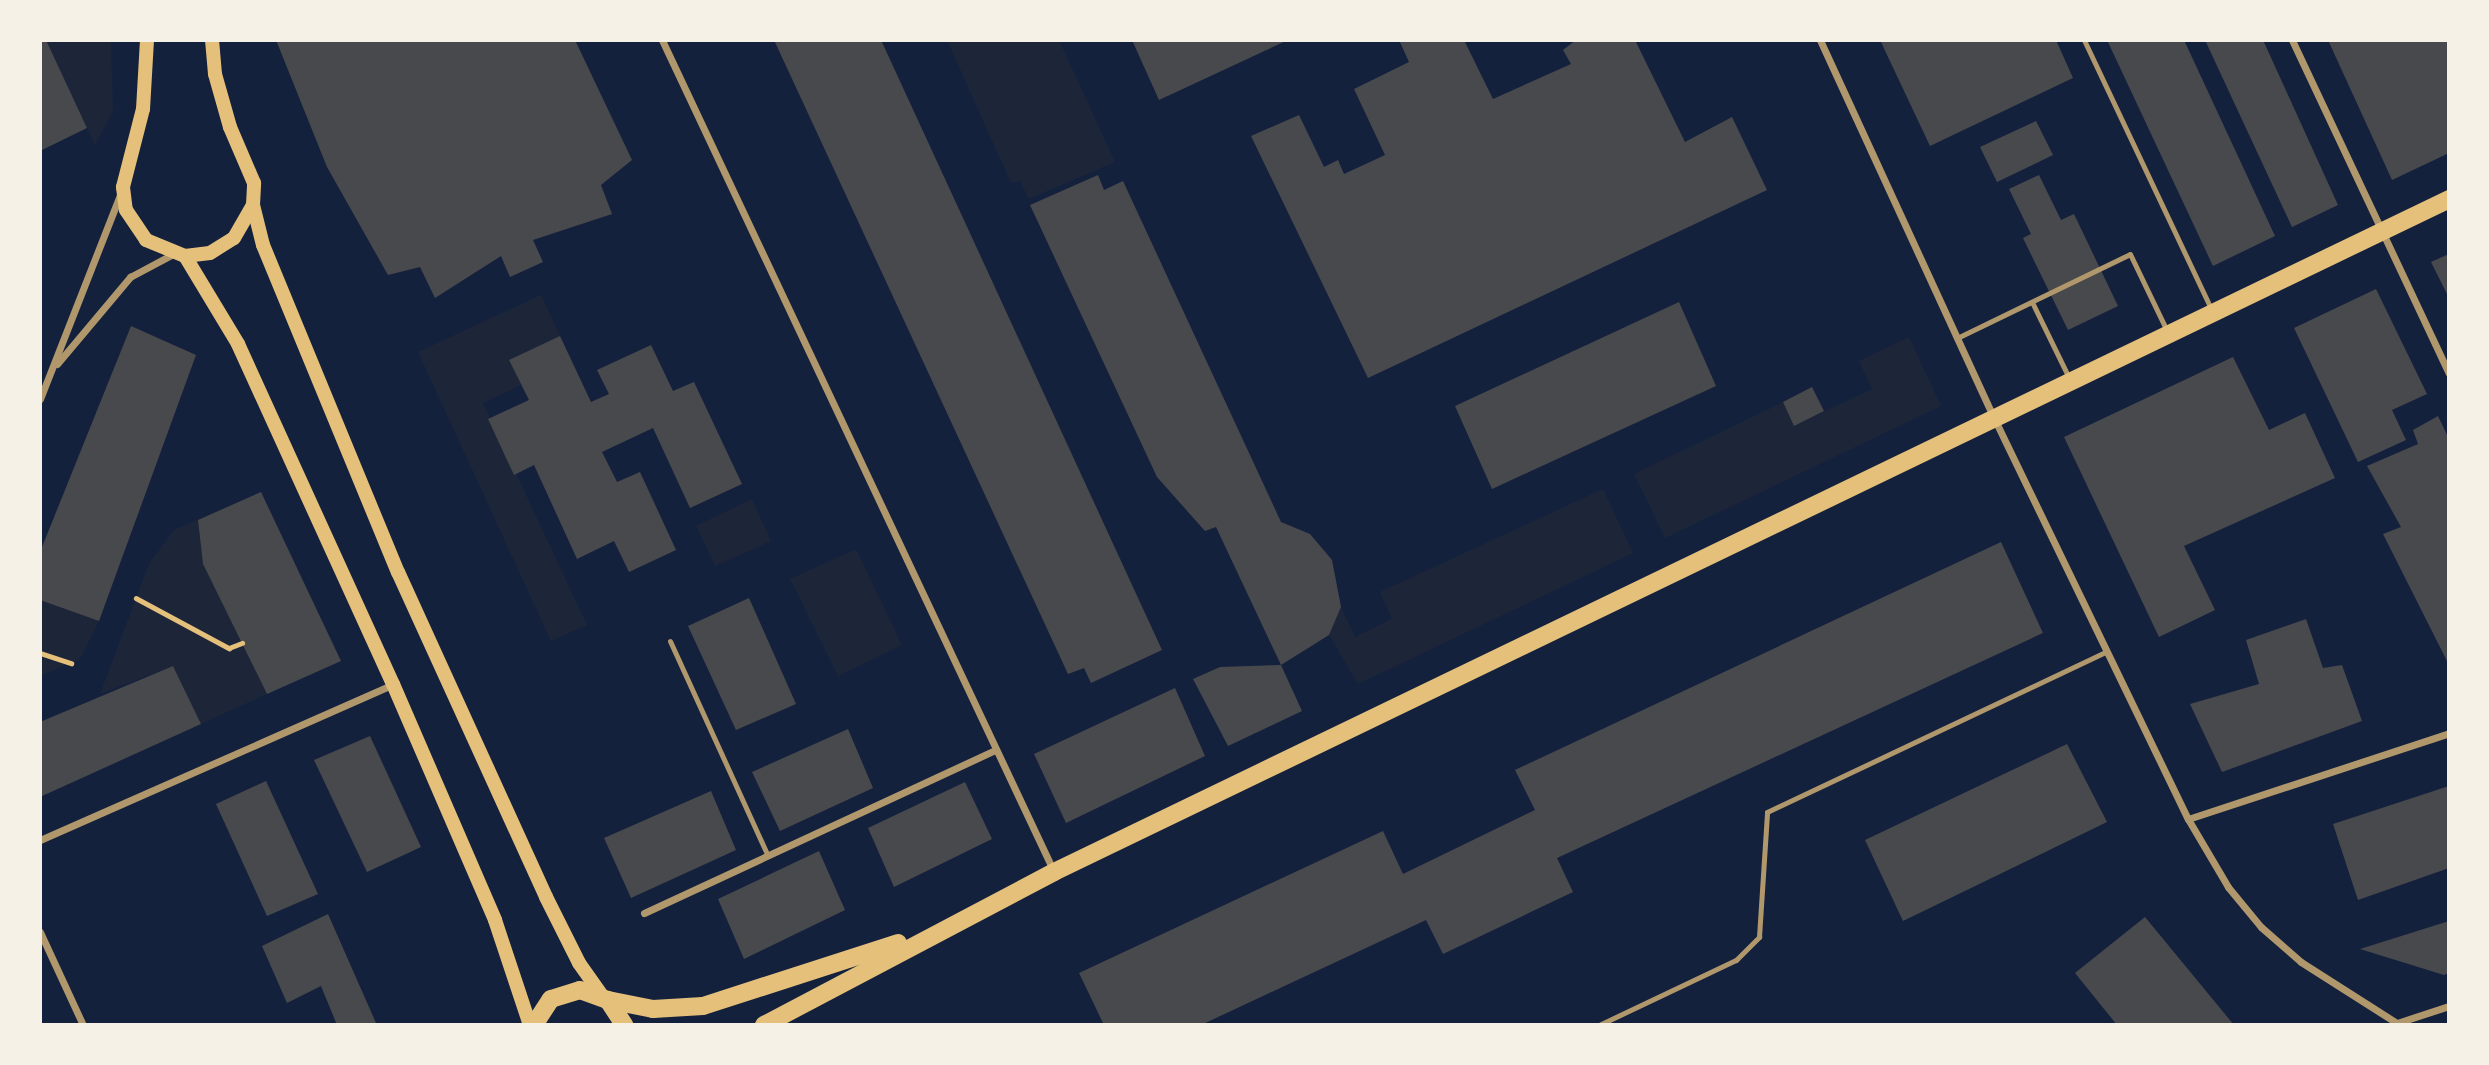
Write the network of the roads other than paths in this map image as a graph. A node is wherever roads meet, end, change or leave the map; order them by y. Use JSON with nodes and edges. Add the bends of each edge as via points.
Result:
{"nodes":[{"id":1,"x":145,"y":40,"type":"edge"},
{"id":2,"x":662,"y":40,"type":"edge"},
{"id":3,"x":1820,"y":40,"type":"edge"},
{"id":4,"x":2084,"y":40,"type":"edge"},
{"id":5,"x":2292,"y":40,"type":"edge"},
{"id":6,"x":213,"y":42,"type":"edge"},
{"id":7,"x":123,"y":187,"type":"junction"},
{"id":8,"x":2449,"y":199,"type":"edge"},
{"id":9,"x":253,"y":205,"type":"junction"},
{"id":10,"x":2380,"y":232,"type":"junction"},
{"id":11,"x":179,"y":255,"type":"junction"},
{"id":12,"x":2032,"y":302,"type":"junction"},
{"id":13,"x":2213,"y":313,"type":"junction"},
{"id":14,"x":2169,"y":334,"type":"junction"},
{"id":15,"x":1957,"y":338,"type":"junction"},
{"id":16,"x":52,"y":370,"type":"junction"},
{"id":17,"x":2449,"y":373,"type":"edge"},
{"id":18,"x":2071,"y":381,"type":"junction"},
{"id":19,"x":40,"y":400,"type":"edge"},
{"id":20,"x":1994,"y":418,"type":"junction"},
{"id":21,"x":670,"y":641,"type":"dead end"},
{"id":22,"x":2107,"y":651,"type":"junction"},
{"id":23,"x":393,"y":684,"type":"junction"},
{"id":24,"x":2449,"y":733,"type":"edge"},
{"id":25,"x":993,"y":751,"type":"junction"},
{"id":26,"x":2188,"y":819,"type":"junction"},
{"id":27,"x":40,"y":840,"type":"edge"},
{"id":28,"x":768,"y":856,"type":"junction"},
{"id":29,"x":1054,"y":872,"type":"junction"},
{"id":30,"x":644,"y":913,"type":"dead end"},
{"id":31,"x":941,"y":929,"type":"junction"},
{"id":32,"x":40,"y":932,"type":"edge"},
{"id":33,"x":605,"y":998,"type":"junction"},
{"id":34,"x":2449,"y":1006,"type":"edge"},
{"id":35,"x":2398,"y":1024,"type":"edge"},
{"id":36,"x":83,"y":1025,"type":"edge"},
{"id":37,"x":532,"y":1025,"type":"edge"},
{"id":38,"x":624,"y":1025,"type":"edge"},
{"id":39,"x":765,"y":1025,"type":"edge"},
{"id":40,"x":1599,"y":1025,"type":"edge"}],
"edges":[{"from":1,"to":7,"type":"main road","via":[[143,109]]},
{"from":2,"to":25,"type":"street"},
{"from":3,"to":15,"type":"street"},
{"from":4,"to":13,"type":"lane"},
{"from":5,"to":10,"type":"street"},
{"from":6,"to":9,"type":"main road","via":[[215,74],[230,127],[254,183]]},
{"from":7,"to":11,"type":"main road","via":[[134,226],[146,240]]},
{"from":7,"to":16,"type":"street"},
{"from":8,"to":10,"type":"main road"},
{"from":9,"to":11,"type":"main road","via":[[245,225],[228,242],[210,253]]},
{"from":9,"to":33,"type":"main road","via":[[263,245],[398,572],[546,897],[579,963]]},
{"from":10,"to":13,"type":"main road"},
{"from":10,"to":17,"type":"street"},
{"from":11,"to":16,"type":"street","via":[[130,277]]},
{"from":11,"to":23,"type":"main road","via":[[238,344]]},
{"from":12,"to":14,"type":"lane","via":[[2130,254]]},
{"from":12,"to":15,"type":"lane"},
{"from":12,"to":18,"type":"lane"},
{"from":13,"to":14,"type":"main road"},
{"from":14,"to":18,"type":"main road"},
{"from":15,"to":20,"type":"street"},
{"from":16,"to":19,"type":"street"},
{"from":18,"to":20,"type":"main road"},
{"from":20,"to":22,"type":"street"},
{"from":20,"to":29,"type":"main road"},
{"from":21,"to":28,"type":"lane"},
{"from":22,"to":26,"type":"street"},
{"from":22,"to":40,"type":"lane","via":[[1767,812],[1759,937],[1736,960]]},
{"from":23,"to":27,"type":"street"},
{"from":23,"to":37,"type":"main road","via":[[495,920]]},
{"from":24,"to":26,"type":"street"},
{"from":25,"to":28,"type":"street"},
{"from":25,"to":29,"type":"street"},
{"from":26,"to":35,"type":"street","via":[[2228,887],[2261,927],[2301,962]]},
{"from":28,"to":30,"type":"street"},
{"from":29,"to":31,"type":"main road"},
{"from":31,"to":33,"type":"main road","via":[[703,1006],[653,1009]]},
{"from":31,"to":39,"type":"main road"},
{"from":32,"to":36,"type":"street"},
{"from":33,"to":37,"type":"main road","via":[[580,990],[565,992],[551,999]]},
{"from":33,"to":38,"type":"main road"},
{"from":34,"to":35,"type":"street"}]}
